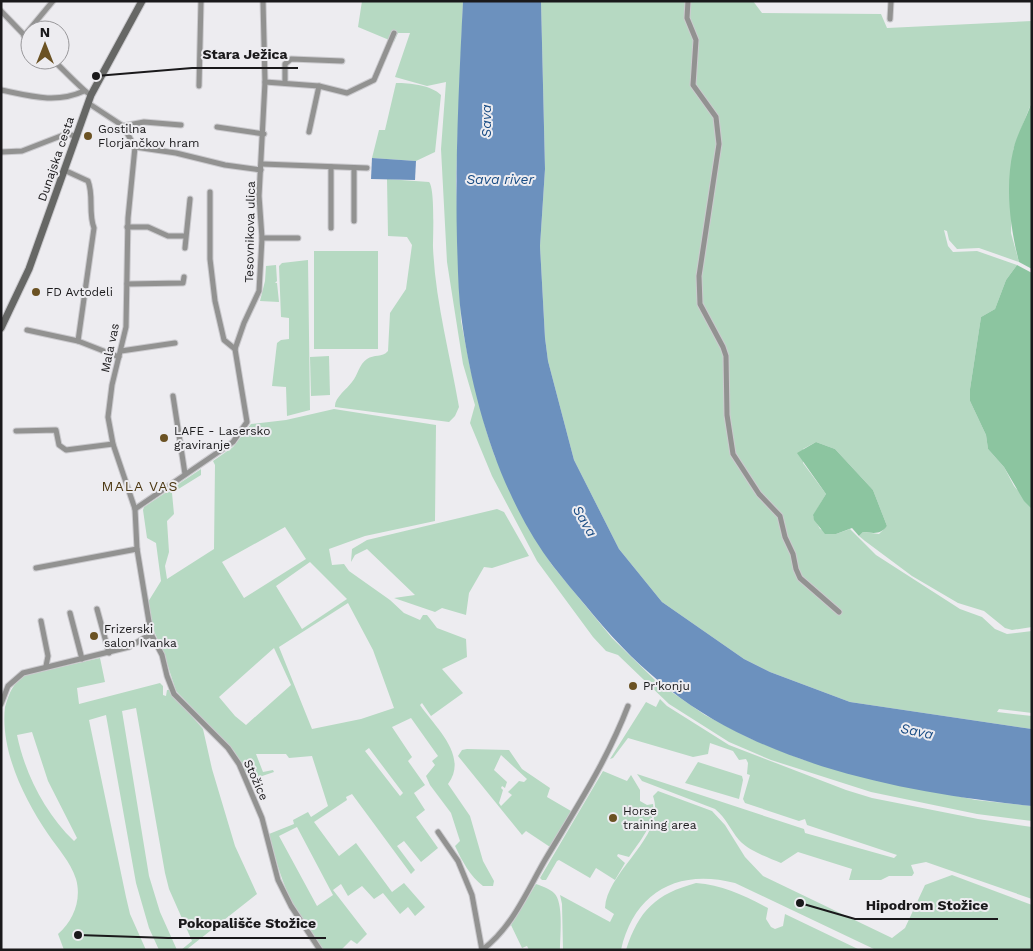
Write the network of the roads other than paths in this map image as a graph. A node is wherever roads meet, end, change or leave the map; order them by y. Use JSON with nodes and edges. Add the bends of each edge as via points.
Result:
{"nodes":[{"id":1,"x":53,"y":1,"type":"edge"},
{"id":2,"x":142,"y":1,"type":"edge"},
{"id":3,"x":202,"y":1,"type":"edge"},
{"id":4,"x":263,"y":1,"type":"edge"},
{"id":5,"x":688,"y":1,"type":"edge"},
{"id":6,"x":891,"y":1,"type":"edge"},
{"id":7,"x":1,"y":11,"type":"edge"},
{"id":8,"x":890,"y":19,"type":"dead end"},
{"id":9,"x":37,"y":20,"type":"edge"},
{"id":10,"x":20,"y":32,"type":"edge"},
{"id":11,"x":394,"y":33,"type":"dead end"},
{"id":12,"x":342,"y":61,"type":"dead end"},
{"id":13,"x":64,"y":70,"type":"edge"},
{"id":14,"x":265,"y":82,"type":"junction"},
{"id":15,"x":285,"y":82,"type":"junction"},
{"id":16,"x":199,"y":86,"type":"dead end"},
{"id":17,"x":318,"y":86,"type":"junction"},
{"id":18,"x":1,"y":90,"type":"edge"},
{"id":19,"x":84,"y":91,"type":"junction"},
{"id":20,"x":91,"y":95,"type":"junction"},
{"id":21,"x":88,"y":103,"type":"junction"},
{"id":22,"x":181,"y":125,"type":"dead end"},
{"id":23,"x":124,"y":126,"type":"junction"},
{"id":24,"x":217,"y":127,"type":"dead end"},
{"id":25,"x":309,"y":132,"type":"dead end"},
{"id":26,"x":264,"y":134,"type":"junction"},
{"id":27,"x":76,"y":136,"type":"junction"},
{"id":28,"x":135,"y":147,"type":"junction"},
{"id":29,"x":1,"y":152,"type":"edge"},
{"id":30,"x":261,"y":167,"type":"junction"},
{"id":31,"x":331,"y":167,"type":"junction"},
{"id":32,"x":354,"y":168,"type":"junction"},
{"id":33,"x":367,"y":168,"type":"dead end"},
{"id":34,"x":64,"y":170,"type":"junction"},
{"id":35,"x":210,"y":192,"type":"dead end"},
{"id":36,"x":190,"y":200,"type":"dead end"},
{"id":37,"x":354,"y":221,"type":"dead end"},
{"id":38,"x":127,"y":227,"type":"junction"},
{"id":39,"x":331,"y":228,"type":"dead end"},
{"id":40,"x":185,"y":236,"type":"junction"},
{"id":41,"x":262,"y":238,"type":"junction"},
{"id":42,"x":298,"y":238,"type":"dead end"},
{"id":43,"x":185,"y":248,"type":"dead end"},
{"id":44,"x":184,"y":277,"type":"dead end"},
{"id":45,"x":127,"y":284,"type":"junction"},
{"id":46,"x":1,"y":328,"type":"edge"},
{"id":47,"x":27,"y":330,"type":"dead end"},
{"id":48,"x":78,"y":341,"type":"junction"},
{"id":49,"x":175,"y":342,"type":"dead end"},
{"id":50,"x":235,"y":348,"type":"junction"},
{"id":51,"x":120,"y":354,"type":"junction"},
{"id":52,"x":173,"y":396,"type":"dead end"},
{"id":53,"x":16,"y":431,"type":"dead end"},
{"id":54,"x":112,"y":444,"type":"junction"},
{"id":55,"x":185,"y":474,"type":"junction"},
{"id":56,"x":135,"y":509,"type":"junction"},
{"id":57,"x":137,"y":549,"type":"junction"},
{"id":58,"x":36,"y":568,"type":"dead end"},
{"id":59,"x":97,"y":609,"type":"dead end"},
{"id":60,"x":839,"y":612,"type":"dead end"},
{"id":61,"x":70,"y":613,"type":"dead end"},
{"id":62,"x":40,"y":621,"type":"dead end"},
{"id":63,"x":151,"y":634,"type":"junction"},
{"id":64,"x":109,"y":653,"type":"junction"},
{"id":65,"x":82,"y":659,"type":"junction"},
{"id":66,"x":46,"y":666,"type":"junction"},
{"id":67,"x":1,"y":704,"type":"edge"},
{"id":68,"x":628,"y":706,"type":"dead end"},
{"id":69,"x":438,"y":832,"type":"dead end"},
{"id":70,"x":320,"y":950,"type":"edge"},
{"id":71,"x":482,"y":950,"type":"edge"}],
"edges":[{"from":1,"to":9,"type":"street"},
{"from":2,"to":20,"type":"main road","name":"Dunajska cesta"},
{"from":3,"to":16,"type":"street"},
{"from":4,"to":14,"type":"street","name":"Tesovnikova ulica"},
{"from":5,"to":60,"type":"street","via":[[688,18],[696,40],[693,85],[716,117],[719,144],[698,294],[703,312],[726,356],[733,454],[759,494],[780,516],[800,578]]},
{"from":6,"to":8,"type":"street"},
{"from":7,"to":10,"type":"street"},
{"from":11,"to":17,"type":"street","via":[[374,80],[347,92]]},
{"from":12,"to":15,"type":"street","via":[[291,59],[285,64]]},
{"from":13,"to":19,"type":"street"},
{"from":14,"to":15,"type":"street"},
{"from":14,"to":26,"type":"street","name":"Tesovnikova ulica"},
{"from":15,"to":17,"type":"street"},
{"from":17,"to":25,"type":"street"},
{"from":18,"to":19,"type":"street","via":[[48,98],[68,98]]},
{"from":19,"to":20,"type":"street"},
{"from":20,"to":21,"type":"main road","name":"Dunajska cesta"},
{"from":21,"to":23,"type":"street"},
{"from":21,"to":27,"type":"main road","name":"Dunajska cesta"},
{"from":22,"to":23,"type":"street","via":[[144,122]]},
{"from":23,"to":28,"type":"street"},
{"from":24,"to":26,"type":"street"},
{"from":26,"to":30,"type":"street","name":"Tesovnikova ulica"},
{"from":27,"to":29,"type":"street","via":[[66,134],[22,151]]},
{"from":27,"to":34,"type":"main road","name":"Dunajska cesta"},
{"from":28,"to":30,"type":"street","via":[[225,165]]},
{"from":28,"to":38,"type":"street","name":"Mala vas"},
{"from":30,"to":31,"type":"street","name":"Tesovnikova ulica"},
{"from":30,"to":41,"type":"street","name":"Tesovnikova ulica"},
{"from":31,"to":32,"type":"street","name":"Tesovnikova ulica"},
{"from":31,"to":39,"type":"street"},
{"from":32,"to":33,"type":"street","name":"Tesovnikova ulica"},
{"from":32,"to":37,"type":"street"},
{"from":34,"to":46,"type":"main road","name":"Dunajska cesta","via":[[29,269]]},
{"from":34,"to":48,"type":"street","via":[[88,181],[90,219],[94,228]]},
{"from":35,"to":50,"type":"street","via":[[210,259],[215,301],[224,340]]},
{"from":36,"to":40,"type":"street"},
{"from":38,"to":40,"type":"street","via":[[148,227],[168,236]]},
{"from":38,"to":45,"type":"street","name":"Mala vas"},
{"from":40,"to":43,"type":"street"},
{"from":41,"to":42,"type":"street"},
{"from":41,"to":50,"type":"street","name":"Tesovnikova ulica","via":[[259,291]]},
{"from":44,"to":45,"type":"street","via":[[183,283]]},
{"from":45,"to":51,"type":"street","name":"Mala vas","via":[[126,327]]},
{"from":47,"to":48,"type":"street"},
{"from":48,"to":51,"type":"street"},
{"from":49,"to":51,"type":"street"},
{"from":50,"to":55,"type":"street","name":"Tesovnikova ulica","via":[[246,422],[233,442]]},
{"from":51,"to":54,"type":"street","name":"Mala vas","via":[[109,403]]},
{"from":52,"to":55,"type":"street"},
{"from":53,"to":54,"type":"street","via":[[56,430],[59,445],[66,450]]},
{"from":54,"to":56,"type":"street","name":"Mala vas"},
{"from":55,"to":56,"type":"street","name":"Tesovnikova ulica"},
{"from":56,"to":57,"type":"street","name":"Mala vas"},
{"from":57,"to":58,"type":"street"},
{"from":57,"to":63,"type":"street","name":"Mala vas"},
{"from":59,"to":64,"type":"street"},
{"from":61,"to":65,"type":"street"},
{"from":62,"to":66,"type":"street","via":[[48,656]]},
{"from":63,"to":64,"type":"street","via":[[129,647]]},
{"from":63,"to":70,"type":"street","name":"Stožice","via":[[162,655],[174,694],[228,748],[239,764],[262,818],[278,880],[290,906]]},
{"from":64,"to":65,"type":"street"},
{"from":65,"to":66,"type":"street"},
{"from":66,"to":67,"type":"street","via":[[13,679]]},
{"from":68,"to":71,"type":"street","via":[[605,760],[512,917],[497,938]]},
{"from":69,"to":71,"type":"street","via":[[458,861],[472,895]]}]}
